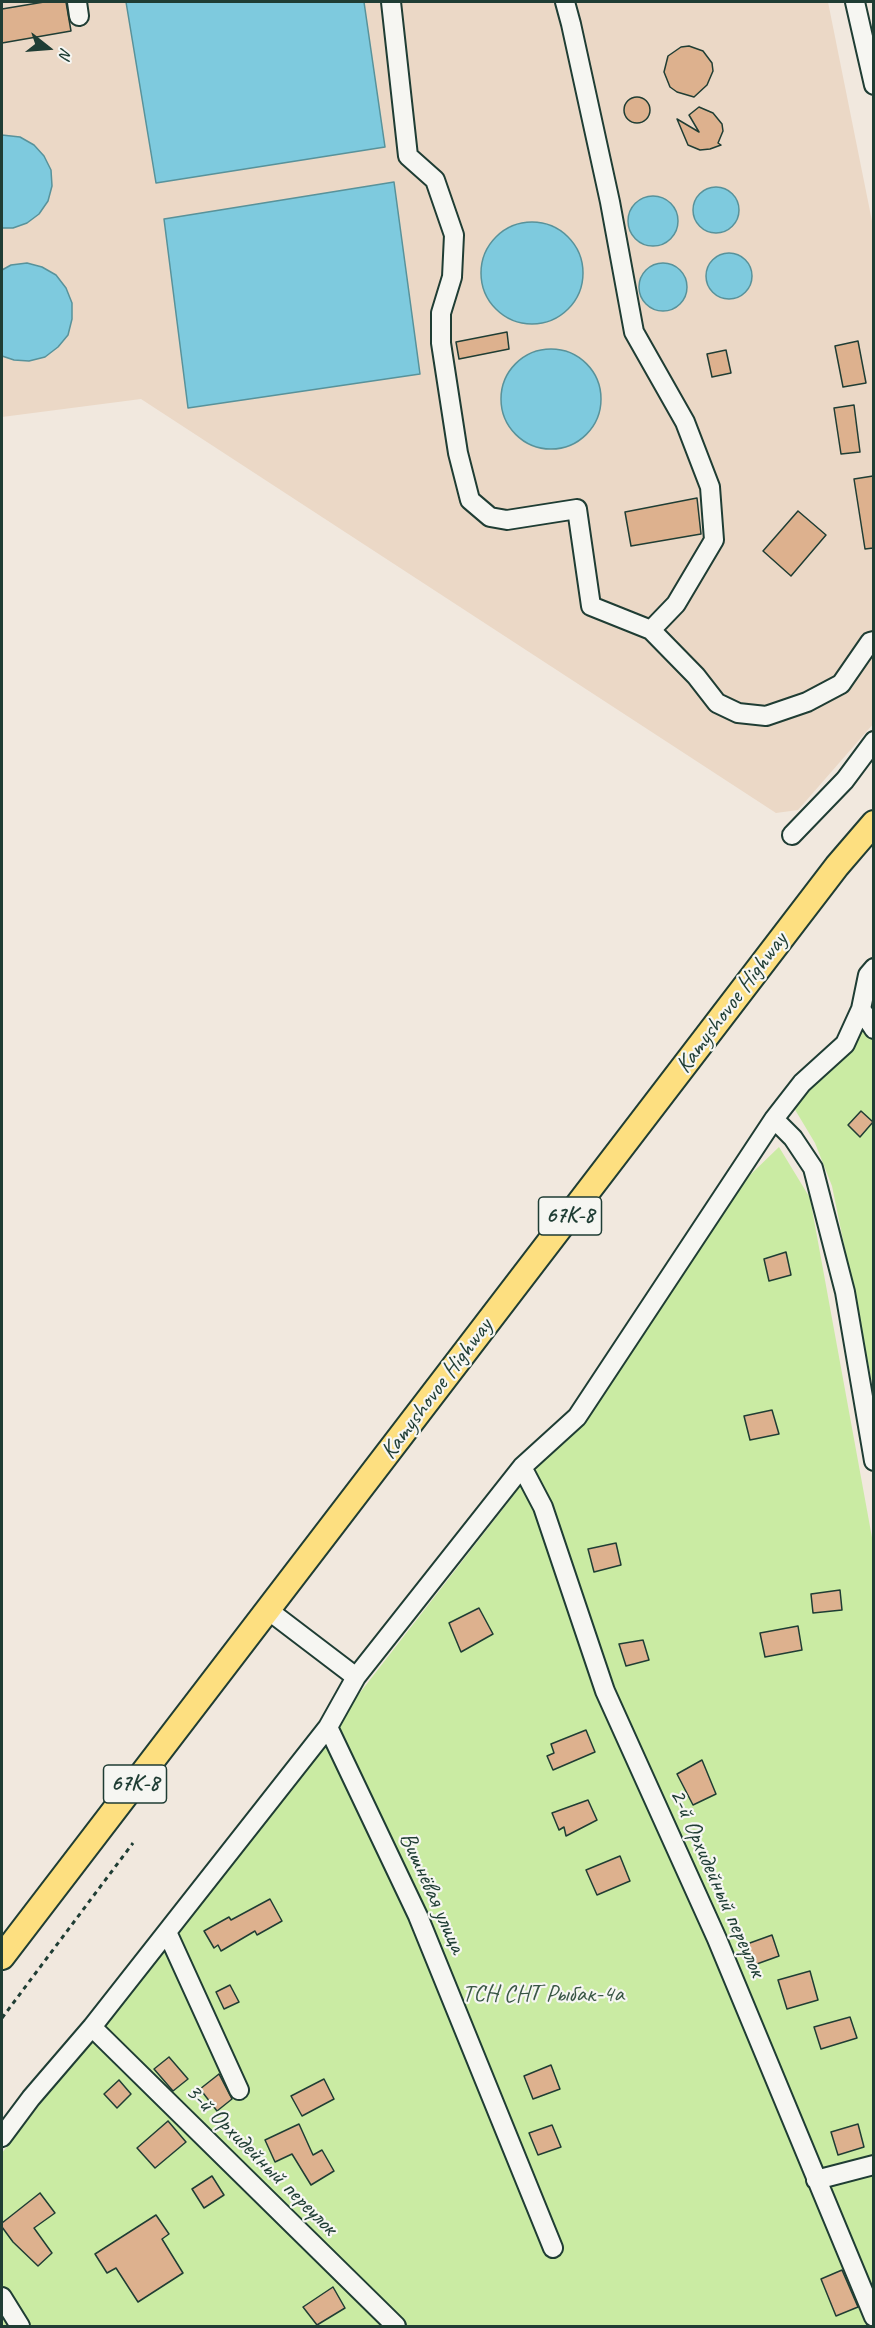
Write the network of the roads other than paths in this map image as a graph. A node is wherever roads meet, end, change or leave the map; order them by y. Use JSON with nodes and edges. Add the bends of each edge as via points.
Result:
{"nodes":[{"id":1,"x":391,"y":2,"type":"edge"},
{"id":2,"x":565,"y":2,"type":"edge"},
{"id":3,"x":855,"y":2,"type":"edge"},
{"id":4,"x":873,"y":85,"type":"edge"},
{"id":5,"x":651,"y":630,"type":"junction"},
{"id":6,"x":873,"y":641,"type":"edge"},
{"id":7,"x":873,"y":741,"type":"edge"},
{"id":8,"x":873,"y":823,"type":"edge"},
{"id":9,"x":792,"y":835,"type":"dead end"},
{"id":10,"x":873,"y":968,"type":"edge"},
{"id":11,"x":861,"y":1009,"type":"junction"},
{"id":12,"x":873,"y":1029,"type":"edge"},
{"id":13,"x":774,"y":1119,"type":"junction"},
{"id":14,"x":873,"y":1461,"type":"edge"},
{"id":15,"x":522,"y":1467,"type":"junction"},
{"id":16,"x":268,"y":1610,"type":"junction"},
{"id":17,"x":356,"y":1677,"type":"junction"},
{"id":18,"x":328,"y":1727,"type":"junction"},
{"id":19,"x":166,"y":1932,"type":"junction"},
{"id":20,"x":2,"y":1957,"type":"edge"},
{"id":21,"x":92,"y":2027,"type":"junction"},
{"id":22,"x":239,"y":2090,"type":"dead end"},
{"id":23,"x":2,"y":2137,"type":"edge"},
{"id":24,"x":873,"y":2165,"type":"edge"},
{"id":25,"x":816,"y":2180,"type":"junction"},
{"id":26,"x":553,"y":2248,"type":"dead end"},
{"id":27,"x":2,"y":2297,"type":"edge"},
{"id":28,"x":873,"y":2317,"type":"edge"},
{"id":29,"x":20,"y":2326,"type":"edge"},
{"id":30,"x":396,"y":2326,"type":"edge"}],
"edges":[{"from":1,"to":5,"type":"street","via":[[408,156],[435,180],[454,235],[452,277],[441,313],[441,343],[458,453],[470,500],[490,517],[507,520],[577,509],[591,606]]},
{"from":2,"to":5,"type":"street","via":[[610,202],[634,332],[685,422],[710,487],[714,540],[676,604]]},
{"from":3,"to":4,"type":"street"},
{"from":5,"to":6,"type":"street","via":[[717,703],[738,713],[766,716],[807,702],[841,684]]},
{"from":7,"to":9,"type":"street","via":[[845,780]]},
{"from":8,"to":16,"type":"main road","name":"Kamyshovoe Highway","number":"67К-8"},
{"from":10,"to":11,"type":"street"},
{"from":11,"to":12,"type":"street"},
{"from":11,"to":13,"type":"street","via":[[845,1044],[802,1083]]},
{"from":13,"to":14,"type":"street","via":[[793,1138],[813,1168],[845,1292]]},
{"from":13,"to":15,"type":"street","via":[[577,1417]]},
{"from":15,"to":17,"type":"street"},
{"from":15,"to":25,"type":"street","name":"2-й Орхидейный переулок","via":[[543,1507],[605,1691],[717,1939]]},
{"from":16,"to":17,"type":"street"},
{"from":16,"to":20,"type":"main road","name":"Kamyshovoe Highway","number":"67К-8"},
{"from":17,"to":18,"type":"street"},
{"from":18,"to":19,"type":"street"},
{"from":18,"to":26,"type":"street","name":"Вишнёвая улица","via":[[418,1916]]},
{"from":19,"to":21,"type":"street"},
{"from":19,"to":22,"type":"street"},
{"from":21,"to":23,"type":"street"},
{"from":21,"to":30,"type":"street","name":"3-й Орхидейный переулок"},
{"from":24,"to":25,"type":"street"},
{"from":25,"to":28,"type":"street","name":"2-й Орхидейный переулок"},
{"from":27,"to":29,"type":"street"}]}
